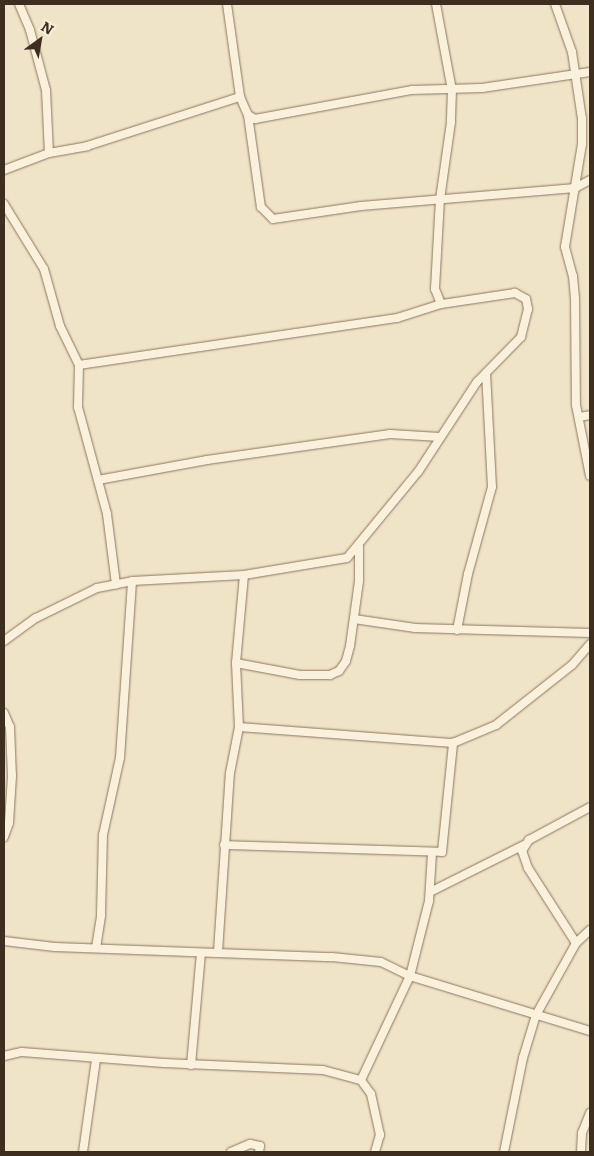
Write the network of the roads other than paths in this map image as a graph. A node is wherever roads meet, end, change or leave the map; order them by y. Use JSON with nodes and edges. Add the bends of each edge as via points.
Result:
{"nodes":[{"id":1,"x":19,"y":4,"type":"edge"},
{"id":2,"x":227,"y":4,"type":"edge"},
{"id":3,"x":436,"y":4,"type":"edge"},
{"id":4,"x":555,"y":4,"type":"edge"},
{"id":5,"x":590,"y":72,"type":"edge"},
{"id":6,"x":574,"y":74,"type":"junction"},
{"id":7,"x":452,"y":90,"type":"junction"},
{"id":8,"x":240,"y":97,"type":"junction"},
{"id":9,"x":248,"y":115,"type":"junction"},
{"id":10,"x":49,"y":153,"type":"junction"},
{"id":11,"x":4,"y":170,"type":"edge"},
{"id":12,"x":590,"y":180,"type":"edge"},
{"id":13,"x":575,"y":188,"type":"junction"},
{"id":14,"x":440,"y":199,"type":"junction"},
{"id":15,"x":4,"y":204,"type":"edge"},
{"id":16,"x":441,"y":304,"type":"junction"},
{"id":17,"x":79,"y":365,"type":"junction"},
{"id":18,"x":486,"y":373,"type":"junction"},
{"id":19,"x":590,"y":415,"type":"edge"},
{"id":20,"x":579,"y":417,"type":"junction"},
{"id":21,"x":440,"y":437,"type":"junction"},
{"id":22,"x":590,"y":476,"type":"edge"},
{"id":23,"x":98,"y":480,"type":"junction"},
{"id":24,"x":358,"y":546,"type":"junction"},
{"id":25,"x":244,"y":575,"type":"junction"},
{"id":26,"x":132,"y":580,"type":"junction"},
{"id":27,"x":116,"y":584,"type":"junction"},
{"id":28,"x":354,"y":619,"type":"junction"},
{"id":29,"x":458,"y":630,"type":"junction"},
{"id":30,"x":590,"y":633,"type":"edge"},
{"id":31,"x":4,"y":641,"type":"edge"},
{"id":32,"x":590,"y":644,"type":"edge"},
{"id":33,"x":236,"y":663,"type":"junction"},
{"id":34,"x":4,"y":713,"type":"edge"},
{"id":35,"x":239,"y":727,"type":"junction"},
{"id":36,"x":453,"y":743,"type":"junction"},
{"id":37,"x":590,"y":806,"type":"edge"},
{"id":38,"x":4,"y":837,"type":"edge"},
{"id":39,"x":524,"y":844,"type":"junction"},
{"id":40,"x":224,"y":845,"type":"junction"},
{"id":41,"x":432,"y":853,"type":"junction"},
{"id":42,"x":430,"y":892,"type":"junction"},
{"id":43,"x":590,"y":930,"type":"edge"},
{"id":44,"x":4,"y":941,"type":"edge"},
{"id":45,"x":576,"y":943,"type":"junction"},
{"id":46,"x":96,"y":948,"type":"junction"},
{"id":47,"x":218,"y":952,"type":"junction"},
{"id":48,"x":201,"y":953,"type":"junction"},
{"id":49,"x":410,"y":976,"type":"junction"},
{"id":50,"x":536,"y":1015,"type":"junction"},
{"id":51,"x":590,"y":1031,"type":"edge"},
{"id":52,"x":4,"y":1056,"type":"edge"},
{"id":53,"x":96,"y":1059,"type":"junction"},
{"id":54,"x":191,"y":1065,"type":"junction"},
{"id":55,"x":361,"y":1080,"type":"junction"},
{"id":56,"x":590,"y":1112,"type":"edge"},
{"id":57,"x":83,"y":1152,"type":"edge"},
{"id":58,"x":231,"y":1152,"type":"edge"},
{"id":59,"x":259,"y":1152,"type":"edge"},
{"id":60,"x":375,"y":1152,"type":"edge"},
{"id":61,"x":504,"y":1152,"type":"edge"},
{"id":62,"x":580,"y":1152,"type":"edge"}],
"edges":[{"from":1,"to":10,"type":"street","via":[[30,30],[46,90]]},
{"from":2,"to":8,"type":"street"},
{"from":3,"to":7,"type":"street"},
{"from":4,"to":6,"type":"street","via":[[568,37]]},
{"from":5,"to":6,"type":"street"},
{"from":6,"to":7,"type":"street"},
{"from":6,"to":13,"type":"street","via":[[582,127]]},
{"from":7,"to":9,"type":"street","via":[[412,90],[260,119]]},
{"from":7,"to":14,"type":"street","via":[[451,122]]},
{"from":8,"to":9,"type":"street"},
{"from":8,"to":10,"type":"street","via":[[87,146]]},
{"from":9,"to":14,"type":"street","via":[[261,208],[273,219]]},
{"from":10,"to":11,"type":"street"},
{"from":12,"to":13,"type":"street"},
{"from":13,"to":14,"type":"street"},
{"from":13,"to":20,"type":"street","via":[[565,248],[575,298]]},
{"from":14,"to":16,"type":"street","via":[[435,288]]},
{"from":15,"to":17,"type":"street","via":[[44,269],[60,326]]},
{"from":16,"to":17,"type":"street","via":[[397,318]]},
{"from":16,"to":18,"type":"street","via":[[514,293],[526,299],[528,309],[521,337]]},
{"from":17,"to":23,"type":"street","via":[[78,407]]},
{"from":18,"to":21,"type":"street"},
{"from":18,"to":29,"type":"street","via":[[492,487],[468,574]]},
{"from":19,"to":20,"type":"street"},
{"from":20,"to":22,"type":"street"},
{"from":21,"to":23,"type":"street","via":[[390,434],[207,460]]},
{"from":21,"to":24,"type":"street","via":[[418,472]]},
{"from":23,"to":27,"type":"street","via":[[107,514]]},
{"from":24,"to":25,"type":"street","via":[[342,560]]},
{"from":24,"to":28,"type":"street","via":[[359,581]]},
{"from":25,"to":26,"type":"street"},
{"from":25,"to":33,"type":"street"},
{"from":26,"to":27,"type":"street"},
{"from":26,"to":46,"type":"street","via":[[120,758],[103,835],[101,915]]},
{"from":27,"to":31,"type":"street","via":[[65,601]]},
{"from":28,"to":29,"type":"street"},
{"from":28,"to":33,"type":"street","via":[[346,661],[339,671],[330,675],[300,675]]},
{"from":29,"to":30,"type":"street"},
{"from":32,"to":36,"type":"street","via":[[572,665],[496,725]]},
{"from":33,"to":35,"type":"street"},
{"from":34,"to":38,"type":"street","via":[[10,727],[12,776],[9,823]]},
{"from":35,"to":36,"type":"street"},
{"from":35,"to":40,"type":"street","via":[[230,773]]},
{"from":36,"to":41,"type":"street","via":[[444,850]]},
{"from":37,"to":39,"type":"street"},
{"from":39,"to":42,"type":"street"},
{"from":39,"to":45,"type":"street","via":[[522,851],[528,868]]},
{"from":40,"to":41,"type":"street"},
{"from":40,"to":47,"type":"street"},
{"from":41,"to":42,"type":"street"},
{"from":42,"to":49,"type":"street"},
{"from":43,"to":45,"type":"street"},
{"from":44,"to":46,"type":"street"},
{"from":45,"to":50,"type":"street"},
{"from":46,"to":48,"type":"street"},
{"from":47,"to":48,"type":"street"},
{"from":47,"to":49,"type":"street","via":[[382,962]]},
{"from":48,"to":54,"type":"street"},
{"from":49,"to":50,"type":"street"},
{"from":49,"to":55,"type":"street"},
{"from":50,"to":51,"type":"street"},
{"from":50,"to":61,"type":"street","via":[[523,1058]]},
{"from":52,"to":53,"type":"street","via":[[22,1052]]},
{"from":53,"to":54,"type":"street"},
{"from":53,"to":57,"type":"street"},
{"from":54,"to":55,"type":"street","via":[[324,1070]]},
{"from":55,"to":60,"type":"street","via":[[371,1094],[380,1135]]},
{"from":56,"to":62,"type":"street","via":[[582,1132]]},
{"from":58,"to":59,"type":"street","via":[[250,1144],[260,1146]]}]}
